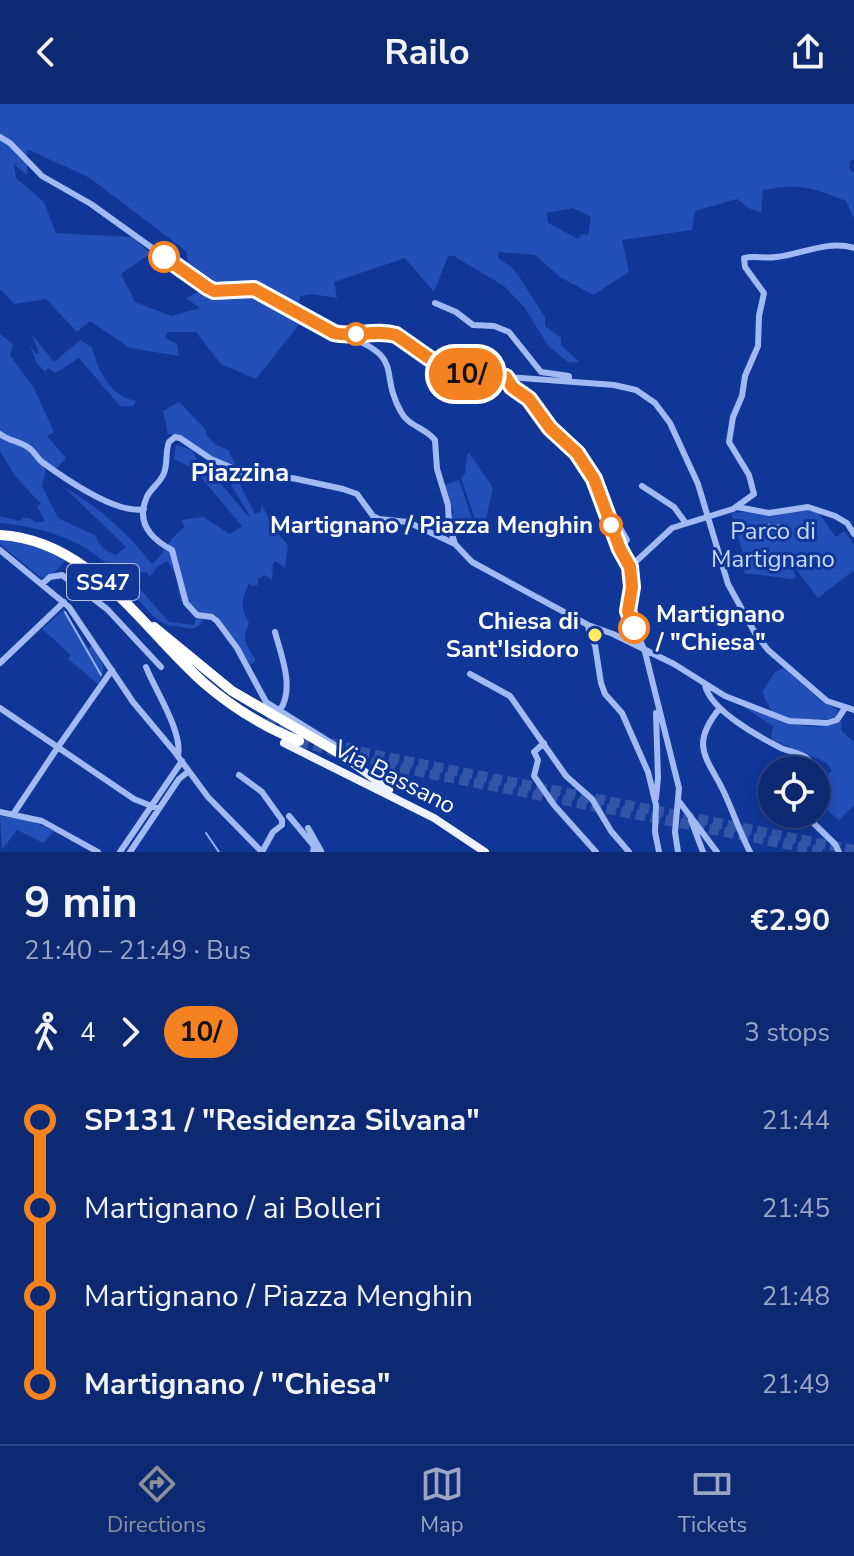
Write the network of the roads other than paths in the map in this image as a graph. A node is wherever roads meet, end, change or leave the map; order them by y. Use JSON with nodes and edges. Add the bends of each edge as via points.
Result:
{"nodes":[{"id":1,"x":0,"y":137,"type":"edge"},
{"id":2,"x":854,"y":248,"type":"edge"},
{"id":3,"x":435,"y":303,"type":"dead end"},
{"id":4,"x":345,"y":335,"type":"junction"},
{"id":5,"x":506,"y":377,"type":"junction"},
{"id":6,"x":569,"y":380,"type":"junction"},
{"id":7,"x":0,"y":434,"type":"edge"},
{"id":8,"x":642,"y":486,"type":"dead end"},
{"id":9,"x":737,"y":507,"type":"junction"},
{"id":10,"x":144,"y":509,"type":"junction"},
{"id":11,"x":710,"y":516,"type":"junction"},
{"id":12,"x":685,"y":522,"type":"junction"},
{"id":13,"x":0,"y":533,"type":"edge"},
{"id":14,"x":854,"y":534,"type":"edge"},
{"id":15,"x":455,"y":544,"type":"junction"},
{"id":16,"x":0,"y":550,"type":"edge"},
{"id":17,"x":630,"y":567,"type":"junction"},
{"id":18,"x":42,"y":584,"type":"junction"},
{"id":19,"x":64,"y":602,"type":"junction"},
{"id":20,"x":153,"y":625,"type":"junction"},
{"id":21,"x":588,"y":625,"type":"junction"},
{"id":22,"x":275,"y":632,"type":"dead end"},
{"id":23,"x":645,"y":652,"type":"junction"},
{"id":24,"x":0,"y":663,"type":"edge"},
{"id":25,"x":185,"y":665,"type":"junction"},
{"id":26,"x":146,"y":667,"type":"dead end"},
{"id":27,"x":161,"y":667,"type":"dead end"},
{"id":28,"x":112,"y":670,"type":"junction"},
{"id":29,"x":470,"y":674,"type":"dead end"},
{"id":30,"x":705,"y":685,"type":"junction"},
{"id":31,"x":657,"y":706,"type":"junction"},
{"id":32,"x":0,"y":708,"type":"edge"},
{"id":33,"x":720,"y":708,"type":"junction"},
{"id":34,"x":845,"y":708,"type":"junction"},
{"id":35,"x":280,"y":710,"type":"junction"},
{"id":36,"x":854,"y":710,"type":"edge"},
{"id":37,"x":266,"y":719,"type":"tunnel mouth"},
{"id":38,"x":299,"y":741,"type":"tunnel mouth"},
{"id":39,"x":284,"y":743,"type":"joint"},
{"id":40,"x":544,"y":743,"type":"junction"},
{"id":41,"x":58,"y":747,"type":"junction"},
{"id":42,"x":339,"y":753,"type":"junction"},
{"id":43,"x":805,"y":756,"type":"edge"},
{"id":44,"x":180,"y":759,"type":"junction"},
{"id":45,"x":189,"y":771,"type":"junction"},
{"id":46,"x":239,"y":775,"type":"dead end"},
{"id":47,"x":134,"y":799,"type":"junction"},
{"id":48,"x":678,"y":800,"type":"junction"},
{"id":49,"x":656,"y":805,"type":"junction"},
{"id":50,"x":156,"y":806,"type":"junction"},
{"id":51,"x":687,"y":810,"type":"junction"},
{"id":52,"x":0,"y":812,"type":"edge"},
{"id":53,"x":14,"y":813,"type":"junction"},
{"id":54,"x":149,"y":816,"type":"junction"},
{"id":55,"x":289,"y":816,"type":"dead end"},
{"id":56,"x":434,"y":818,"type":"junction"},
{"id":57,"x":308,"y":828,"type":"dead end"},
{"id":58,"x":818,"y":828,"type":"edge"},
{"id":59,"x":314,"y":851,"type":"edge"},
{"id":60,"x":98,"y":852,"type":"edge"},
{"id":61,"x":120,"y":852,"type":"edge"},
{"id":62,"x":130,"y":852,"type":"edge"},
{"id":63,"x":262,"y":852,"type":"edge"},
{"id":64,"x":485,"y":852,"type":"edge"},
{"id":65,"x":596,"y":852,"type":"edge"},
{"id":66,"x":629,"y":852,"type":"edge"},
{"id":67,"x":659,"y":852,"type":"edge"},
{"id":68,"x":678,"y":852,"type":"edge"},
{"id":69,"x":703,"y":852,"type":"edge"},
{"id":70,"x":717,"y":852,"type":"edge"},
{"id":71,"x":750,"y":852,"type":"edge"},
{"id":72,"x":839,"y":852,"type":"edge"}],
"edges":[{"from":1,"to":4,"type":"street","via":[[42,176],[91,204],[208,288],[254,289]]},
{"from":2,"to":9,"type":"street","via":[[743,260],[764,293],[758,346],[729,437],[754,486],[752,496]]},
{"from":3,"to":6,"type":"street","via":[[473,325],[509,332],[541,372]]},
{"from":4,"to":5,"type":"street","via":[[396,335],[453,373]]},
{"from":4,"to":15,"type":"street","via":[[385,358],[403,416],[435,440]]},
{"from":5,"to":6,"type":"street"},
{"from":5,"to":17,"type":"street","via":[[585,465],[627,540],[620,547]]},
{"from":6,"to":11,"type":"street","via":[[625,387],[655,403],[670,423]]},
{"from":7,"to":10,"type":"street","via":[[28,447],[77,488],[135,511]]},
{"from":8,"to":12,"type":"street","via":[[674,507]]},
{"from":9,"to":11,"type":"street"},
{"from":9,"to":14,"type":"street","via":[[769,513],[808,507],[847,523]]},
{"from":10,"to":15,"type":"street","via":[[163,477],[167,446],[175,437],[261,480],[292,478],[357,494],[373,516],[408,522]]},
{"from":10,"to":35,"type":"street","via":[[147,531],[176,558],[186,603],[197,615],[217,621],[266,702]]},
{"from":11,"to":12,"type":"street"},
{"from":11,"to":34,"type":"street","via":[[728,584],[755,633],[827,701]]},
{"from":12,"to":17,"type":"street"},
{"from":13,"to":20,"type":"highway","number":"SS47","via":[[34,535],[75,553]]},
{"from":13,"to":25,"type":"highway","number":"SS47","via":[[45,544],[83,564]]},
{"from":15,"to":21,"type":"street","via":[[472,562]]},
{"from":16,"to":18,"type":"street"},
{"from":17,"to":23,"type":"street","via":[[628,611]]},
{"from":18,"to":19,"type":"street"},
{"from":18,"to":27,"type":"street","via":[[62,575],[107,609]]},
{"from":19,"to":24,"type":"street"},
{"from":19,"to":28,"type":"street"},
{"from":20,"to":37,"type":"highway","number":"SS47","via":[[214,684]]},
{"from":20,"to":42,"type":"highway","via":[[232,691]]},
{"from":21,"to":23,"type":"street"},
{"from":21,"to":49,"type":"street","via":[[605,694],[622,713]]},
{"from":22,"to":35,"type":"street","via":[[287,696]]},
{"from":23,"to":30,"type":"street"},
{"from":23,"to":31,"type":"street"},
{"from":25,"to":38,"type":"highway","number":"SS47","via":[[232,705]]},
{"from":25,"to":39,"type":"highway","via":[[226,706]]},
{"from":26,"to":44,"type":"street","via":[[175,732]]},
{"from":28,"to":41,"type":"street"},
{"from":28,"to":44,"type":"street"},
{"from":29,"to":40,"type":"street","via":[[510,696]]},
{"from":30,"to":33,"type":"street"},
{"from":30,"to":34,"type":"street","via":[[789,721],[827,723],[837,720]]},
{"from":31,"to":48,"type":"street"},
{"from":31,"to":49,"type":"street"},
{"from":32,"to":41,"type":"street"},
{"from":33,"to":43,"type":"street","via":[[768,741]]},
{"from":33,"to":71,"type":"street","via":[[706,726],[703,747]]},
{"from":34,"to":36,"type":"street"},
{"from":35,"to":42,"type":"street","via":[[338,747]]},
{"from":39,"to":56,"type":"main road","name":"Via Bassano"},
{"from":40,"to":65,"type":"street","via":[[534,752],[534,776]]},
{"from":40,"to":66,"type":"street"},
{"from":41,"to":47,"type":"street"},
{"from":41,"to":53,"type":"street"},
{"from":42,"to":56,"type":"main road"},
{"from":44,"to":45,"type":"street"},
{"from":44,"to":50,"type":"street"},
{"from":45,"to":50,"type":"street"},
{"from":45,"to":63,"type":"street"},
{"from":46,"to":63,"type":"street","via":[[262,792],[282,820]]},
{"from":47,"to":50,"type":"street"},
{"from":47,"to":54,"type":"street"},
{"from":48,"to":51,"type":"street"},
{"from":48,"to":68,"type":"street"},
{"from":49,"to":67,"type":"street"},
{"from":50,"to":54,"type":"street"},
{"from":51,"to":69,"type":"street"},
{"from":51,"to":70,"type":"street"},
{"from":52,"to":53,"type":"street"},
{"from":53,"to":60,"type":"street","via":[[50,824]]},
{"from":54,"to":61,"type":"street"},
{"from":54,"to":62,"type":"street"},
{"from":55,"to":59,"type":"street"},
{"from":56,"to":64,"type":"main road","name":"Via Bassano"},
{"from":57,"to":59,"type":"street","via":[[321,851]]},
{"from":58,"to":72,"type":"street"}]}
